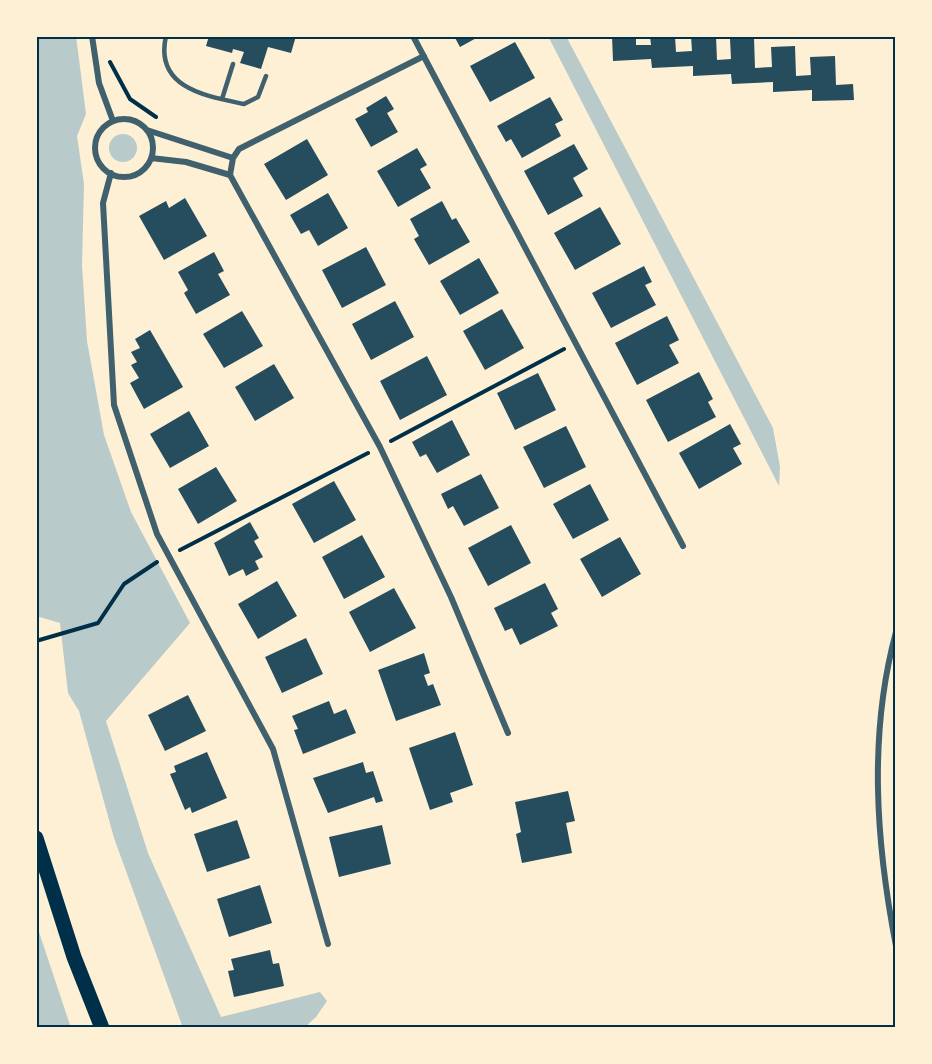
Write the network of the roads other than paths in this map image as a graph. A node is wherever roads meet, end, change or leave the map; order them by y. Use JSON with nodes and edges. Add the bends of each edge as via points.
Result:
{"nodes":[{"id":1,"x":92,"y":36,"type":"edge"},
{"id":2,"x":166,"y":36,"type":"edge"},
{"id":3,"x":413,"y":36,"type":"edge"},
{"id":4,"x":424,"y":56,"type":"junction"},
{"id":5,"x":233,"y":64,"type":"dead end"},
{"id":6,"x":266,"y":76,"type":"dead end"},
{"id":7,"x":222,"y":99,"type":"junction"},
{"id":8,"x":113,"y":121,"type":"junction"},
{"id":9,"x":147,"y":130,"type":"junction"},
{"id":10,"x":151,"y":158,"type":"junction"},
{"id":11,"x":233,"y":158,"type":"junction"},
{"id":12,"x":111,"y":173,"type":"junction"},
{"id":13,"x":230,"y":175,"type":"junction"},
{"id":14,"x":683,"y":546,"type":"dead end"},
{"id":15,"x":896,"y":632,"type":"edge"},
{"id":16,"x":508,"y":733,"type":"dead end"},
{"id":17,"x":36,"y":838,"type":"edge"},
{"id":18,"x":328,"y":944,"type":"dead end"},
{"id":19,"x":896,"y":946,"type":"edge"},
{"id":20,"x":102,"y":1028,"type":"edge"}],
"edges":[{"from":1,"to":8,"type":"street","via":[[99,83]]},
{"from":2,"to":7,"type":"lane","via":[[165,62],[177,82]]},
{"from":3,"to":4,"type":"street"},
{"from":4,"to":11,"type":"street","via":[[240,149]]},
{"from":4,"to":14,"type":"street"},
{"from":5,"to":7,"type":"lane"},
{"from":6,"to":7,"type":"lane","via":[[258,97],[250,103]]},
{"from":8,"to":9,"type":"street","via":[[131,120]]},
{"from":8,"to":12,"type":"street","via":[[99,132],[95,150],[103,168]]},
{"from":9,"to":10,"type":"street"},
{"from":9,"to":11,"type":"street"},
{"from":10,"to":12,"type":"street","via":[[130,176]]},
{"from":10,"to":13,"type":"street","via":[[186,162]]},
{"from":11,"to":13,"type":"street"},
{"from":12,"to":18,"type":"street","via":[[103,203],[114,405],[157,534],[273,749]]},
{"from":13,"to":16,"type":"street","via":[[381,447],[451,597]]},
{"from":15,"to":19,"type":"street","via":[[879,727],[877,807]]},
{"from":17,"to":20,"type":"main road","via":[[74,957]]}]}
